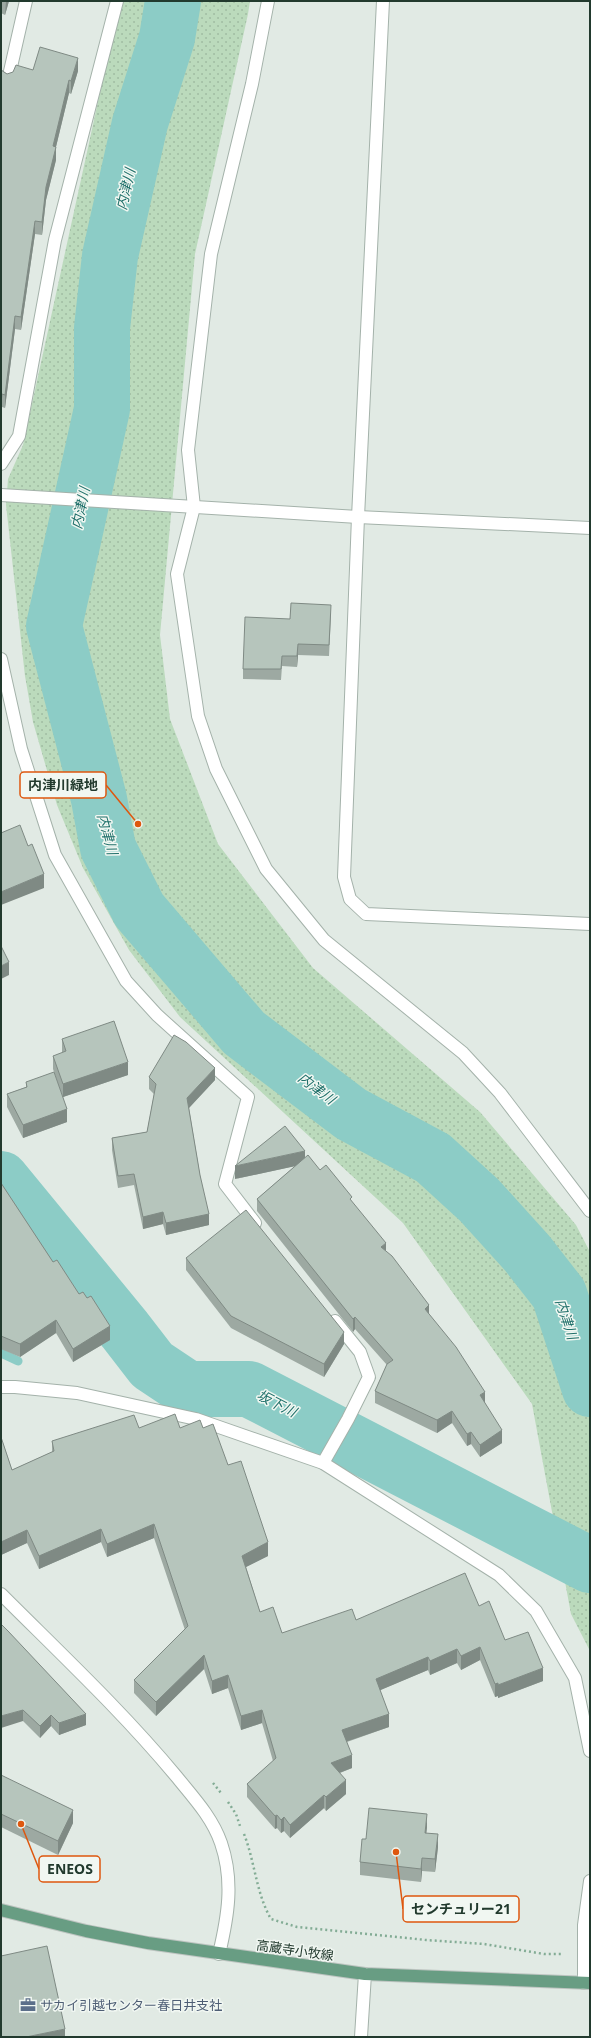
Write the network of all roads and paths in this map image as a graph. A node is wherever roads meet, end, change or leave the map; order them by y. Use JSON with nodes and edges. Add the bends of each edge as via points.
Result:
{"nodes":[{"id":1,"x":26,"y":1,"type":"edge"},
{"id":2,"x":117,"y":1,"type":"edge"},
{"id":3,"x":268,"y":1,"type":"edge"},
{"id":4,"x":383,"y":1,"type":"edge"},
{"id":5,"x":8,"y":80,"type":"edge"},
{"id":6,"x":1,"y":464,"type":"edge"},
{"id":7,"x":1,"y":494,"type":"edge"},
{"id":8,"x":194,"y":507,"type":"junction"},
{"id":9,"x":358,"y":517,"type":"junction"},
{"id":10,"x":590,"y":528,"type":"edge"},
{"id":11,"x":1,"y":659,"type":"edge"},
{"id":12,"x":590,"y":924,"type":"edge"},
{"id":13,"x":590,"y":1211,"type":"edge"},
{"id":14,"x":265,"y":1234,"type":"edge"},
{"id":15,"x":330,"y":1314,"type":"edge"},
{"id":16,"x":1,"y":1387,"type":"edge"},
{"id":17,"x":325,"y":1458,"type":"junction"},
{"id":18,"x":1,"y":1594,"type":"edge"},
{"id":19,"x":590,"y":1751,"type":"edge"},
{"id":20,"x":211,"y":1781,"type":"dead end"},
{"id":21,"x":590,"y":1881,"type":"edge"},
{"id":22,"x":1,"y":1910,"type":"edge"},
{"id":23,"x":219,"y":1954,"type":"junction"},
{"id":24,"x":584,"y":1955,"type":"junction"},
{"id":25,"x":365,"y":1974,"type":"junction"},
{"id":26,"x":587,"y":1983,"type":"edge"},
{"id":27,"x":360,"y":2037,"type":"edge"}],
"edges":[{"from":1,"to":5,"type":"street"},
{"from":2,"to":6,"type":"street","via":[[55,240],[19,436]]},
{"from":3,"to":8,"type":"street","via":[[252,84],[211,254],[188,450]]},
{"from":4,"to":9,"type":"street"},
{"from":7,"to":8,"type":"street"},
{"from":8,"to":9,"type":"street"},
{"from":8,"to":13,"type":"street","via":[[177,574],[198,716],[216,770],[266,869],[324,940],[463,1053],[500,1094]]},
{"from":9,"to":10,"type":"street"},
{"from":9,"to":12,"type":"street","via":[[344,877],[350,899],[366,914]]},
{"from":11,"to":14,"type":"street","via":[[21,749],[55,855],[122,974],[157,1015],[248,1097],[225,1184]]},
{"from":15,"to":17,"type":"street","via":[[360,1352],[369,1377]]},
{"from":16,"to":17,"type":"street","via":[[15,1386],[77,1393],[196,1419]]},
{"from":17,"to":19,"type":"street","via":[[499,1575],[536,1611],[575,1678]]},
{"from":18,"to":23,"type":"street","via":[[145,1738],[213,1823],[222,1844],[230,1881],[228,1917]]},
{"from":20,"to":24,"type":"path","via":[[236,1814],[250,1851],[262,1905],[271,1919],[297,1927],[484,1944],[544,1954]]},
{"from":21,"to":24,"type":"street","via":[[584,1925]]},
{"from":22,"to":23,"type":"main road","name":"高蔵寺小牧線","via":[[94,1932]]},
{"from":23,"to":25,"type":"main road","name":"高蔵寺小牧線"},
{"from":24,"to":26,"type":"street"},
{"from":25,"to":26,"type":"main road","name":"高蔵寺小牧線"},
{"from":25,"to":27,"type":"street"}]}
